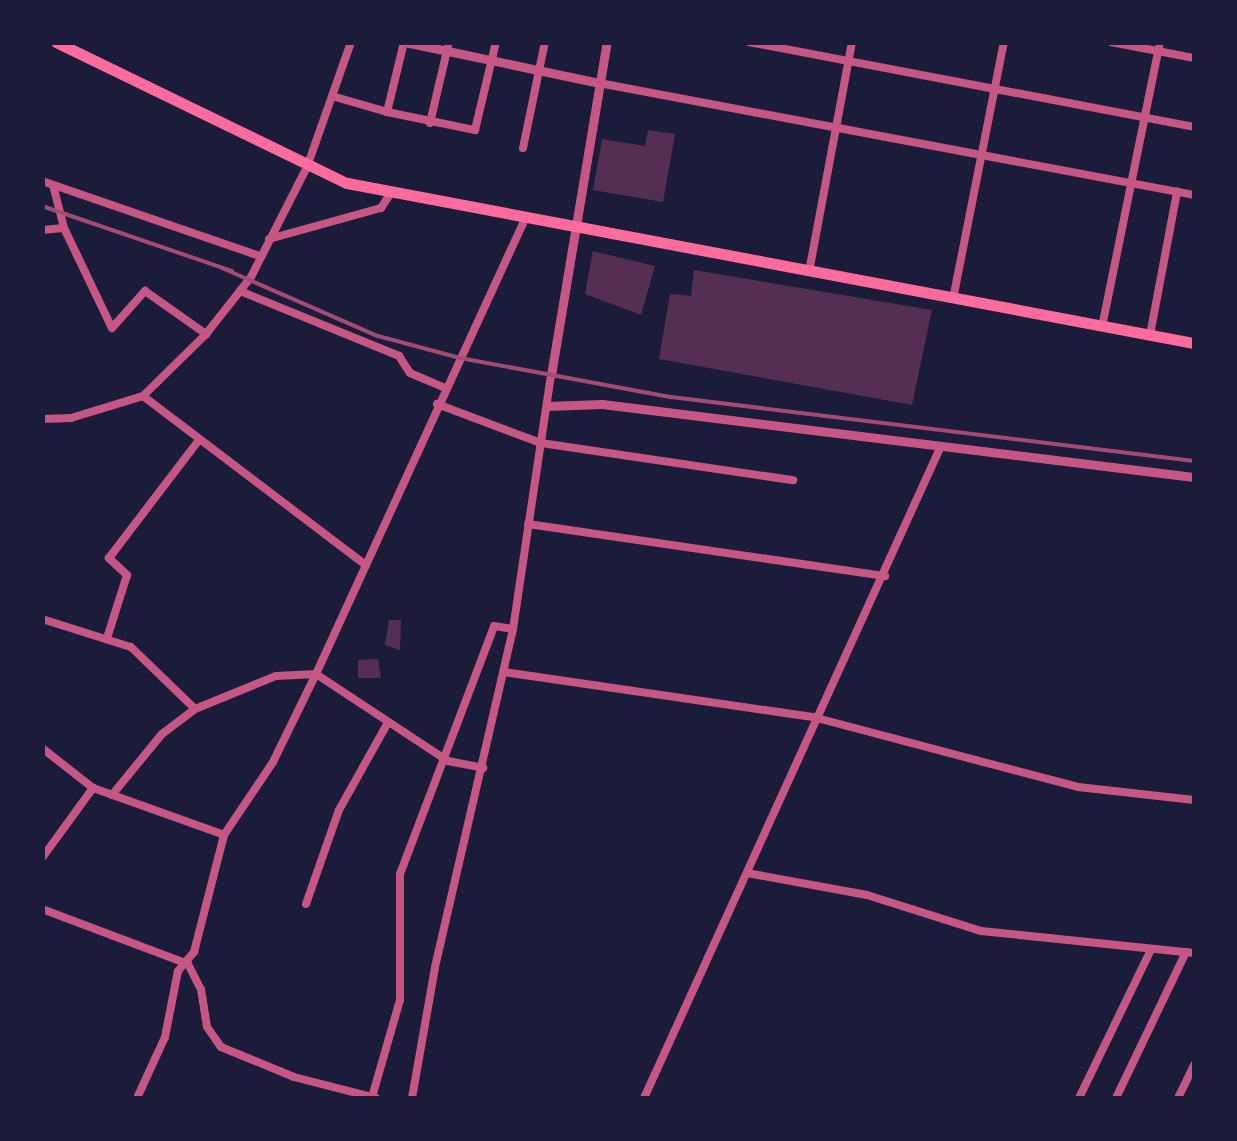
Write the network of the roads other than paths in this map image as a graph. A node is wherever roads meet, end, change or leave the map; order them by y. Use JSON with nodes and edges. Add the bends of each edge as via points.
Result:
{"nodes":[{"id":1,"x":56,"y":42,"type":"edge"},
{"id":2,"x":351,"y":42,"type":"edge"},
{"id":3,"x":405,"y":42,"type":"edge"},
{"id":4,"x":496,"y":42,"type":"edge"},
{"id":5,"x":544,"y":42,"type":"edge"},
{"id":6,"x":607,"y":42,"type":"edge"},
{"id":7,"x":749,"y":42,"type":"edge"},
{"id":8,"x":852,"y":42,"type":"edge"},
{"id":9,"x":1004,"y":42,"type":"edge"},
{"id":10,"x":1112,"y":42,"type":"edge"},
{"id":11,"x":1159,"y":47,"type":"edge"},
{"id":12,"x":447,"y":48,"type":"edge"},
{"id":13,"x":1194,"y":58,"type":"edge"},
{"id":14,"x":492,"y":62,"type":"junction"},
{"id":15,"x":849,"y":62,"type":"junction"},
{"id":16,"x":539,"y":72,"type":"junction"},
{"id":17,"x":598,"y":83,"type":"junction"},
{"id":18,"x":995,"y":88,"type":"junction"},
{"id":19,"x":332,"y":96,"type":"junction"},
{"id":20,"x":387,"y":112,"type":"junction"},
{"id":21,"x":1145,"y":118,"type":"junction"},
{"id":22,"x":430,"y":123,"type":"junction"},
{"id":23,"x":1194,"y":127,"type":"edge"},
{"id":24,"x":837,"y":129,"type":"junction"},
{"id":25,"x":523,"y":148,"type":"dead end"},
{"id":26,"x":982,"y":156,"type":"junction"},
{"id":27,"x":307,"y":167,"type":"junction"},
{"id":28,"x":42,"y":181,"type":"edge"},
{"id":29,"x":53,"y":184,"type":"junction"},
{"id":30,"x":1132,"y":184,"type":"junction"},
{"id":31,"x":1177,"y":192,"type":"junction"},
{"id":32,"x":390,"y":194,"type":"junction"},
{"id":33,"x":1194,"y":195,"type":"edge"},
{"id":34,"x":524,"y":219,"type":"junction"},
{"id":35,"x":64,"y":228,"type":"junction"},
{"id":36,"x":574,"y":228,"type":"junction"},
{"id":37,"x":42,"y":230,"type":"edge"},
{"id":38,"x":269,"y":239,"type":"junction"},
{"id":39,"x":260,"y":256,"type":"junction"},
{"id":40,"x":809,"y":272,"type":"junction"},
{"id":41,"x":240,"y":291,"type":"junction"},
{"id":42,"x":953,"y":300,"type":"junction"},
{"id":43,"x":1102,"y":327,"type":"junction"},
{"id":44,"x":206,"y":334,"type":"junction"},
{"id":45,"x":1150,"y":335,"type":"junction"},
{"id":46,"x":1194,"y":343,"type":"edge"},
{"id":47,"x":551,"y":376,"type":"joint"},
{"id":48,"x":445,"y":388,"type":"junction"},
{"id":49,"x":143,"y":396,"type":"junction"},
{"id":50,"x":438,"y":404,"type":"junction"},
{"id":51,"x":547,"y":406,"type":"junction"},
{"id":52,"x":42,"y":419,"type":"edge"},
{"id":53,"x":198,"y":440,"type":"junction"},
{"id":54,"x":542,"y":442,"type":"junction"},
{"id":55,"x":941,"y":446,"type":"junction"},
{"id":56,"x":1194,"y":477,"type":"edge"},
{"id":57,"x":794,"y":480,"type":"dead end"},
{"id":58,"x":528,"y":524,"type":"junction"},
{"id":59,"x":366,"y":565,"type":"junction"},
{"id":60,"x":885,"y":576,"type":"junction"},
{"id":61,"x":42,"y":619,"type":"edge"},
{"id":62,"x":512,"y":629,"type":"junction"},
{"id":63,"x":108,"y":635,"type":"junction"},
{"id":64,"x":504,"y":672,"type":"junction"},
{"id":65,"x":316,"y":674,"type":"junction"},
{"id":66,"x":195,"y":709,"type":"junction"},
{"id":67,"x":814,"y":718,"type":"junction"},
{"id":68,"x":386,"y":726,"type":"junction"},
{"id":69,"x":42,"y":748,"type":"edge"},
{"id":70,"x":448,"y":761,"type":"junction"},
{"id":71,"x":482,"y":768,"type":"junction"},
{"id":72,"x":93,"y":788,"type":"junction"},
{"id":73,"x":112,"y":795,"type":"junction"},
{"id":74,"x":1194,"y":800,"type":"edge"},
{"id":75,"x":224,"y":835,"type":"junction"},
{"id":76,"x":42,"y":858,"type":"edge"},
{"id":77,"x":746,"y":873,"type":"junction"},
{"id":78,"x":306,"y":904,"type":"dead end"},
{"id":79,"x":42,"y":909,"type":"edge"},
{"id":80,"x":1152,"y":950,"type":"junction"},
{"id":81,"x":1190,"y":953,"type":"edge"},
{"id":82,"x":188,"y":964,"type":"junction"},
{"id":83,"x":1194,"y":1065,"type":"edge"},
{"id":84,"x":138,"y":1098,"type":"edge"},
{"id":85,"x":374,"y":1098,"type":"edge"},
{"id":86,"x":412,"y":1098,"type":"edge"},
{"id":87,"x":644,"y":1098,"type":"edge"},
{"id":88,"x":1079,"y":1098,"type":"edge"},
{"id":89,"x":1116,"y":1098,"type":"edge"},
{"id":90,"x":1178,"y":1098,"type":"edge"}],
"edges":[{"from":1,"to":27,"type":"main road"},
{"from":2,"to":19,"type":"street"},
{"from":3,"to":12,"type":"street"},
{"from":3,"to":20,"type":"street"},
{"from":4,"to":14,"type":"street"},
{"from":5,"to":16,"type":"street"},
{"from":6,"to":17,"type":"street"},
{"from":7,"to":15,"type":"street"},
{"from":8,"to":15,"type":"street"},
{"from":9,"to":18,"type":"street"},
{"from":10,"to":11,"type":"street"},
{"from":11,"to":13,"type":"street"},
{"from":11,"to":21,"type":"street"},
{"from":12,"to":14,"type":"street"},
{"from":12,"to":22,"type":"street"},
{"from":14,"to":16,"type":"street"},
{"from":14,"to":22,"type":"street","via":[[478,128]]},
{"from":15,"to":18,"type":"street"},
{"from":15,"to":24,"type":"street"},
{"from":16,"to":17,"type":"street"},
{"from":16,"to":25,"type":"street"},
{"from":17,"to":24,"type":"street"},
{"from":17,"to":36,"type":"street"},
{"from":18,"to":21,"type":"street"},
{"from":18,"to":26,"type":"street"},
{"from":19,"to":20,"type":"street"},
{"from":19,"to":27,"type":"street"},
{"from":20,"to":22,"type":"street"},
{"from":21,"to":23,"type":"street"},
{"from":21,"to":30,"type":"street"},
{"from":24,"to":26,"type":"street"},
{"from":24,"to":40,"type":"street"},
{"from":26,"to":30,"type":"street"},
{"from":26,"to":42,"type":"street"},
{"from":27,"to":32,"type":"main road"},
{"from":27,"to":38,"type":"street"},
{"from":28,"to":29,"type":"street"},
{"from":29,"to":35,"type":"street"},
{"from":29,"to":39,"type":"street"},
{"from":30,"to":31,"type":"street"},
{"from":30,"to":43,"type":"street"},
{"from":31,"to":33,"type":"street"},
{"from":31,"to":45,"type":"street"},
{"from":32,"to":34,"type":"main road"},
{"from":32,"to":38,"type":"street","via":[[381,208]]},
{"from":34,"to":36,"type":"main road"},
{"from":34,"to":48,"type":"street"},
{"from":35,"to":37,"type":"street"},
{"from":35,"to":44,"type":"street","via":[[112,328],[145,291]]},
{"from":36,"to":40,"type":"main road"},
{"from":36,"to":47,"type":"street"},
{"from":38,"to":39,"type":"street"},
{"from":39,"to":41,"type":"street"},
{"from":40,"to":42,"type":"main road"},
{"from":41,"to":44,"type":"street"},
{"from":41,"to":48,"type":"street","via":[[399,356],[410,373]]},
{"from":42,"to":43,"type":"main road"},
{"from":43,"to":45,"type":"main road"},
{"from":44,"to":49,"type":"street"},
{"from":45,"to":46,"type":"main road"},
{"from":47,"to":51,"type":"street"},
{"from":48,"to":50,"type":"street"},
{"from":49,"to":52,"type":"street","via":[[71,418]]},
{"from":49,"to":53,"type":"street"},
{"from":50,"to":54,"type":"street"},
{"from":50,"to":59,"type":"street"},
{"from":51,"to":54,"type":"street"},
{"from":51,"to":55,"type":"street","via":[[602,404]]},
{"from":53,"to":59,"type":"street"},
{"from":53,"to":63,"type":"street","via":[[109,558],[128,575]]},
{"from":54,"to":57,"type":"street"},
{"from":54,"to":58,"type":"street"},
{"from":55,"to":56,"type":"street"},
{"from":55,"to":60,"type":"street"},
{"from":58,"to":60,"type":"street"},
{"from":58,"to":62,"type":"street"},
{"from":59,"to":65,"type":"street"},
{"from":60,"to":67,"type":"street"},
{"from":61,"to":63,"type":"street"},
{"from":62,"to":64,"type":"street"},
{"from":62,"to":70,"type":"street","via":[[494,626]]},
{"from":63,"to":66,"type":"street","via":[[131,647]]},
{"from":64,"to":67,"type":"street"},
{"from":64,"to":71,"type":"street"},
{"from":65,"to":66,"type":"street","via":[[276,676]]},
{"from":65,"to":68,"type":"street"},
{"from":65,"to":75,"type":"street","via":[[273,762]]},
{"from":66,"to":73,"type":"street","via":[[162,734]]},
{"from":67,"to":74,"type":"street","via":[[1078,787]]},
{"from":67,"to":77,"type":"street"},
{"from":68,"to":70,"type":"street"},
{"from":68,"to":78,"type":"street","via":[[339,810]]},
{"from":69,"to":72,"type":"street"},
{"from":70,"to":71,"type":"street"},
{"from":70,"to":85,"type":"street","via":[[400,874],[400,1000]]},
{"from":71,"to":86,"type":"street","via":[[434,967]]},
{"from":72,"to":73,"type":"street"},
{"from":72,"to":76,"type":"street"},
{"from":73,"to":75,"type":"street"},
{"from":75,"to":82,"type":"street"},
{"from":77,"to":80,"type":"street","via":[[867,895],[981,931]]},
{"from":77,"to":87,"type":"street"},
{"from":79,"to":82,"type":"street"},
{"from":80,"to":81,"type":"street"},
{"from":80,"to":88,"type":"street"},
{"from":81,"to":89,"type":"street"},
{"from":82,"to":84,"type":"street","via":[[178,971],[165,1037]]},
{"from":82,"to":85,"type":"street","via":[[202,989],[207,1028],[221,1046],[294,1077]]},
{"from":83,"to":90,"type":"street"}]}
